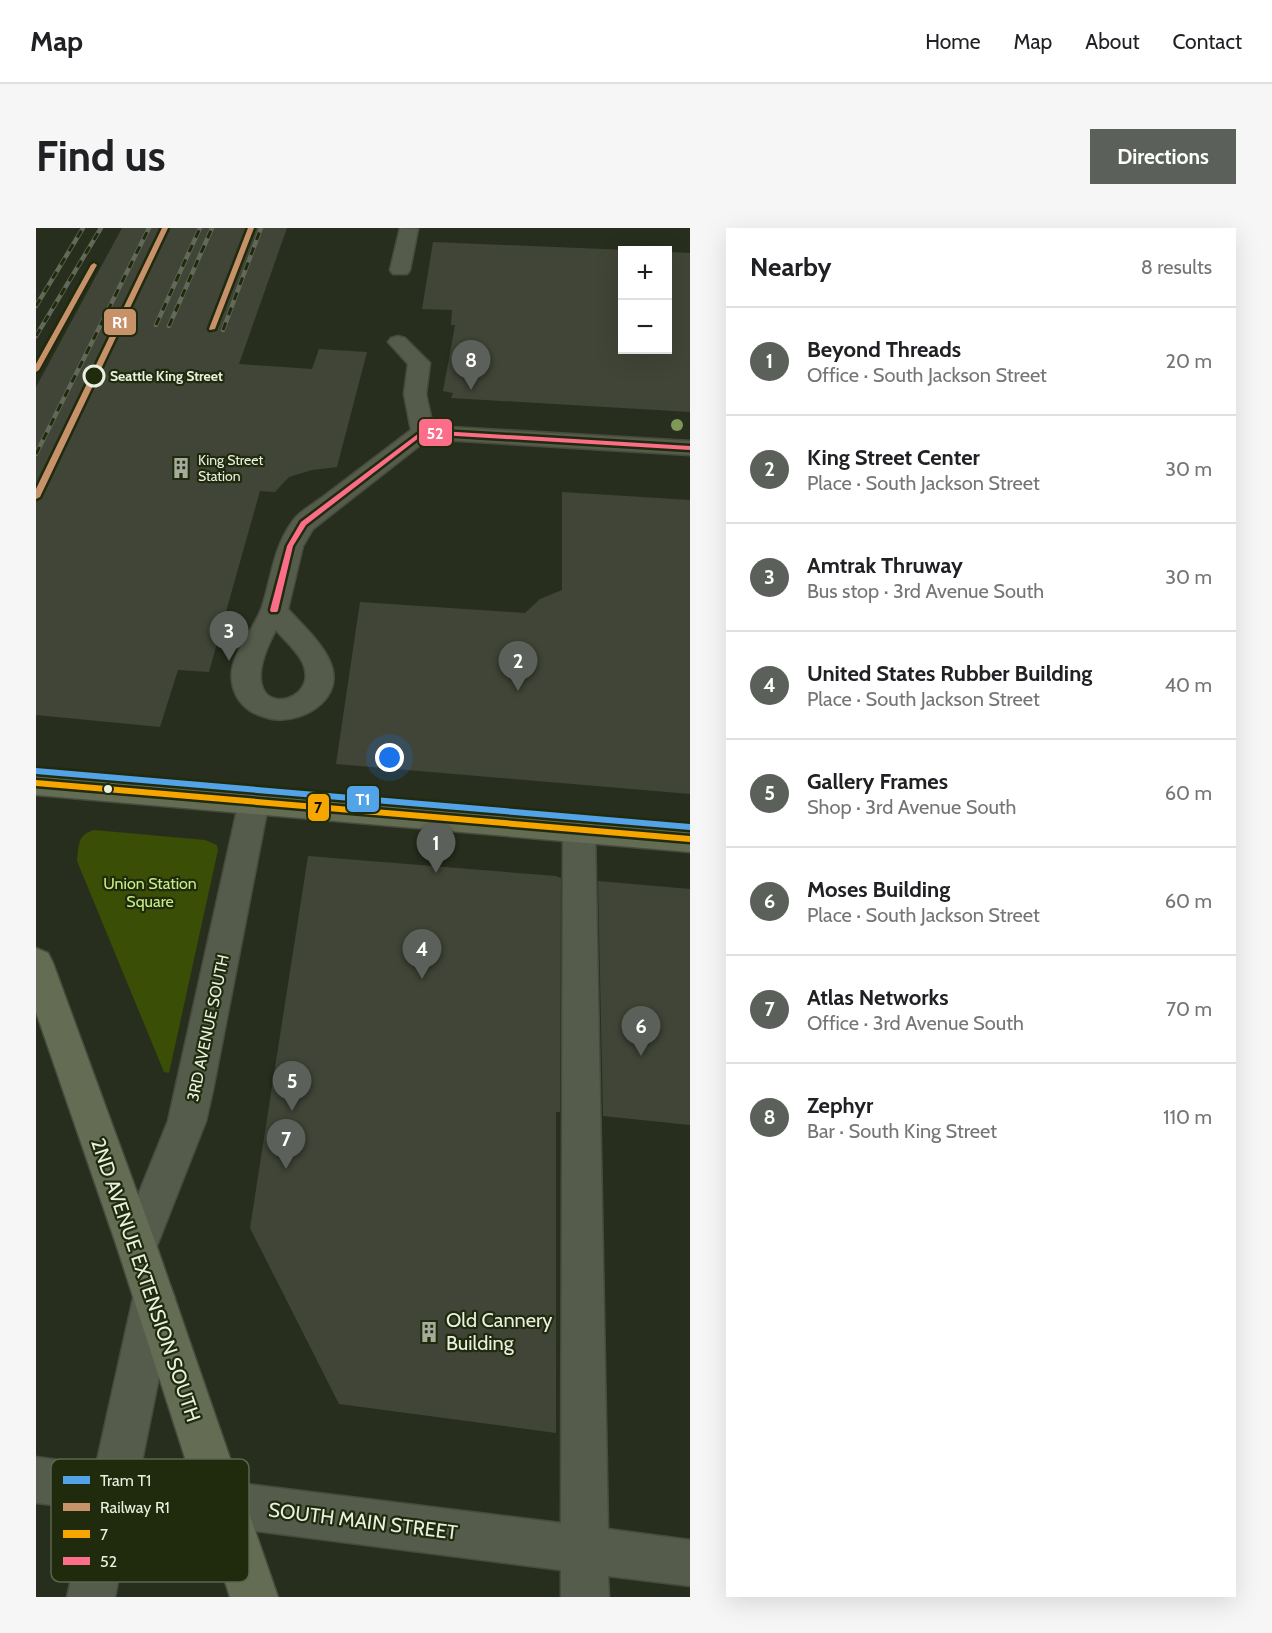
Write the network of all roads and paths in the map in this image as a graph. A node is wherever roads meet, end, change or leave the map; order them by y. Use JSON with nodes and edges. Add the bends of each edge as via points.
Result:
{"nodes":[{"id":1,"x":409,"y":229,"type":"edge"},
{"id":2,"x":400,"y":270,"type":"dead end"},
{"id":3,"x":398,"y":342,"type":"dead end"},
{"id":4,"x":423,"y":432,"type":"junction"},
{"id":5,"x":690,"y":448,"type":"edge"},
{"id":6,"x":274,"y":610,"type":"dead end"},
{"id":7,"x":36,"y":783,"type":"edge"},
{"id":8,"x":254,"y":801,"type":"junction"},
{"id":9,"x":579,"y":829,"type":"junction"},
{"id":10,"x":690,"y":839,"type":"edge"},
{"id":11,"x":36,"y":963,"type":"edge"},
{"id":12,"x":137,"y":1247,"type":"junction"},
{"id":13,"x":154,"y":1298,"type":"junction"},
{"id":14,"x":120,"y":1459,"type":"edge"},
{"id":15,"x":207,"y":1459,"type":"edge"},
{"id":16,"x":36,"y":1480,"type":"edge"},
{"id":17,"x":51,"y":1482,"type":"edge"},
{"id":18,"x":249,"y":1507,"type":"edge"},
{"id":19,"x":585,"y":1550,"type":"junction"},
{"id":20,"x":690,"y":1563,"type":"edge"},
{"id":21,"x":94,"y":1582,"type":"edge"},
{"id":22,"x":249,"y":1582,"type":"edge"},
{"id":23,"x":91,"y":1597,"type":"edge"},
{"id":24,"x":254,"y":1597,"type":"edge"},
{"id":25,"x":585,"y":1597,"type":"edge"}],
"edges":[{"from":1,"to":2,"type":"street"},
{"from":3,"to":4,"type":"street","via":[[419,363],[415,394]]},
{"from":4,"to":5,"type":"street"},
{"from":4,"to":6,"type":"street","via":[[303,524],[290,546]]},
{"from":7,"to":8,"type":"main road"},
{"from":8,"to":9,"type":"main road"},
{"from":8,"to":12,"type":"street","name":"3RD AVENUE SOUTH","via":[[190,1111]]},
{"from":9,"to":10,"type":"main road"},
{"from":9,"to":19,"type":"street"},
{"from":11,"to":12,"type":"main road","name":"2ND AVENUE EXTENSION SOUTH"},
{"from":12,"to":13,"type":"main road","name":"2ND AVENUE EXTENSION SOUTH"},
{"from":13,"to":14,"type":"street"},
{"from":13,"to":15,"type":"main road","name":"2ND AVENUE EXTENSION SOUTH"},
{"from":16,"to":17,"type":"street","name":"SOUTH MAIN STREET"},
{"from":18,"to":19,"type":"street","name":"SOUTH MAIN STREET"},
{"from":19,"to":20,"type":"street","name":"SOUTH MAIN STREET"},
{"from":19,"to":25,"type":"street"},
{"from":21,"to":23,"type":"street"},
{"from":22,"to":24,"type":"main road","name":"2ND AVENUE EXTENSION SOUTH"}]}
